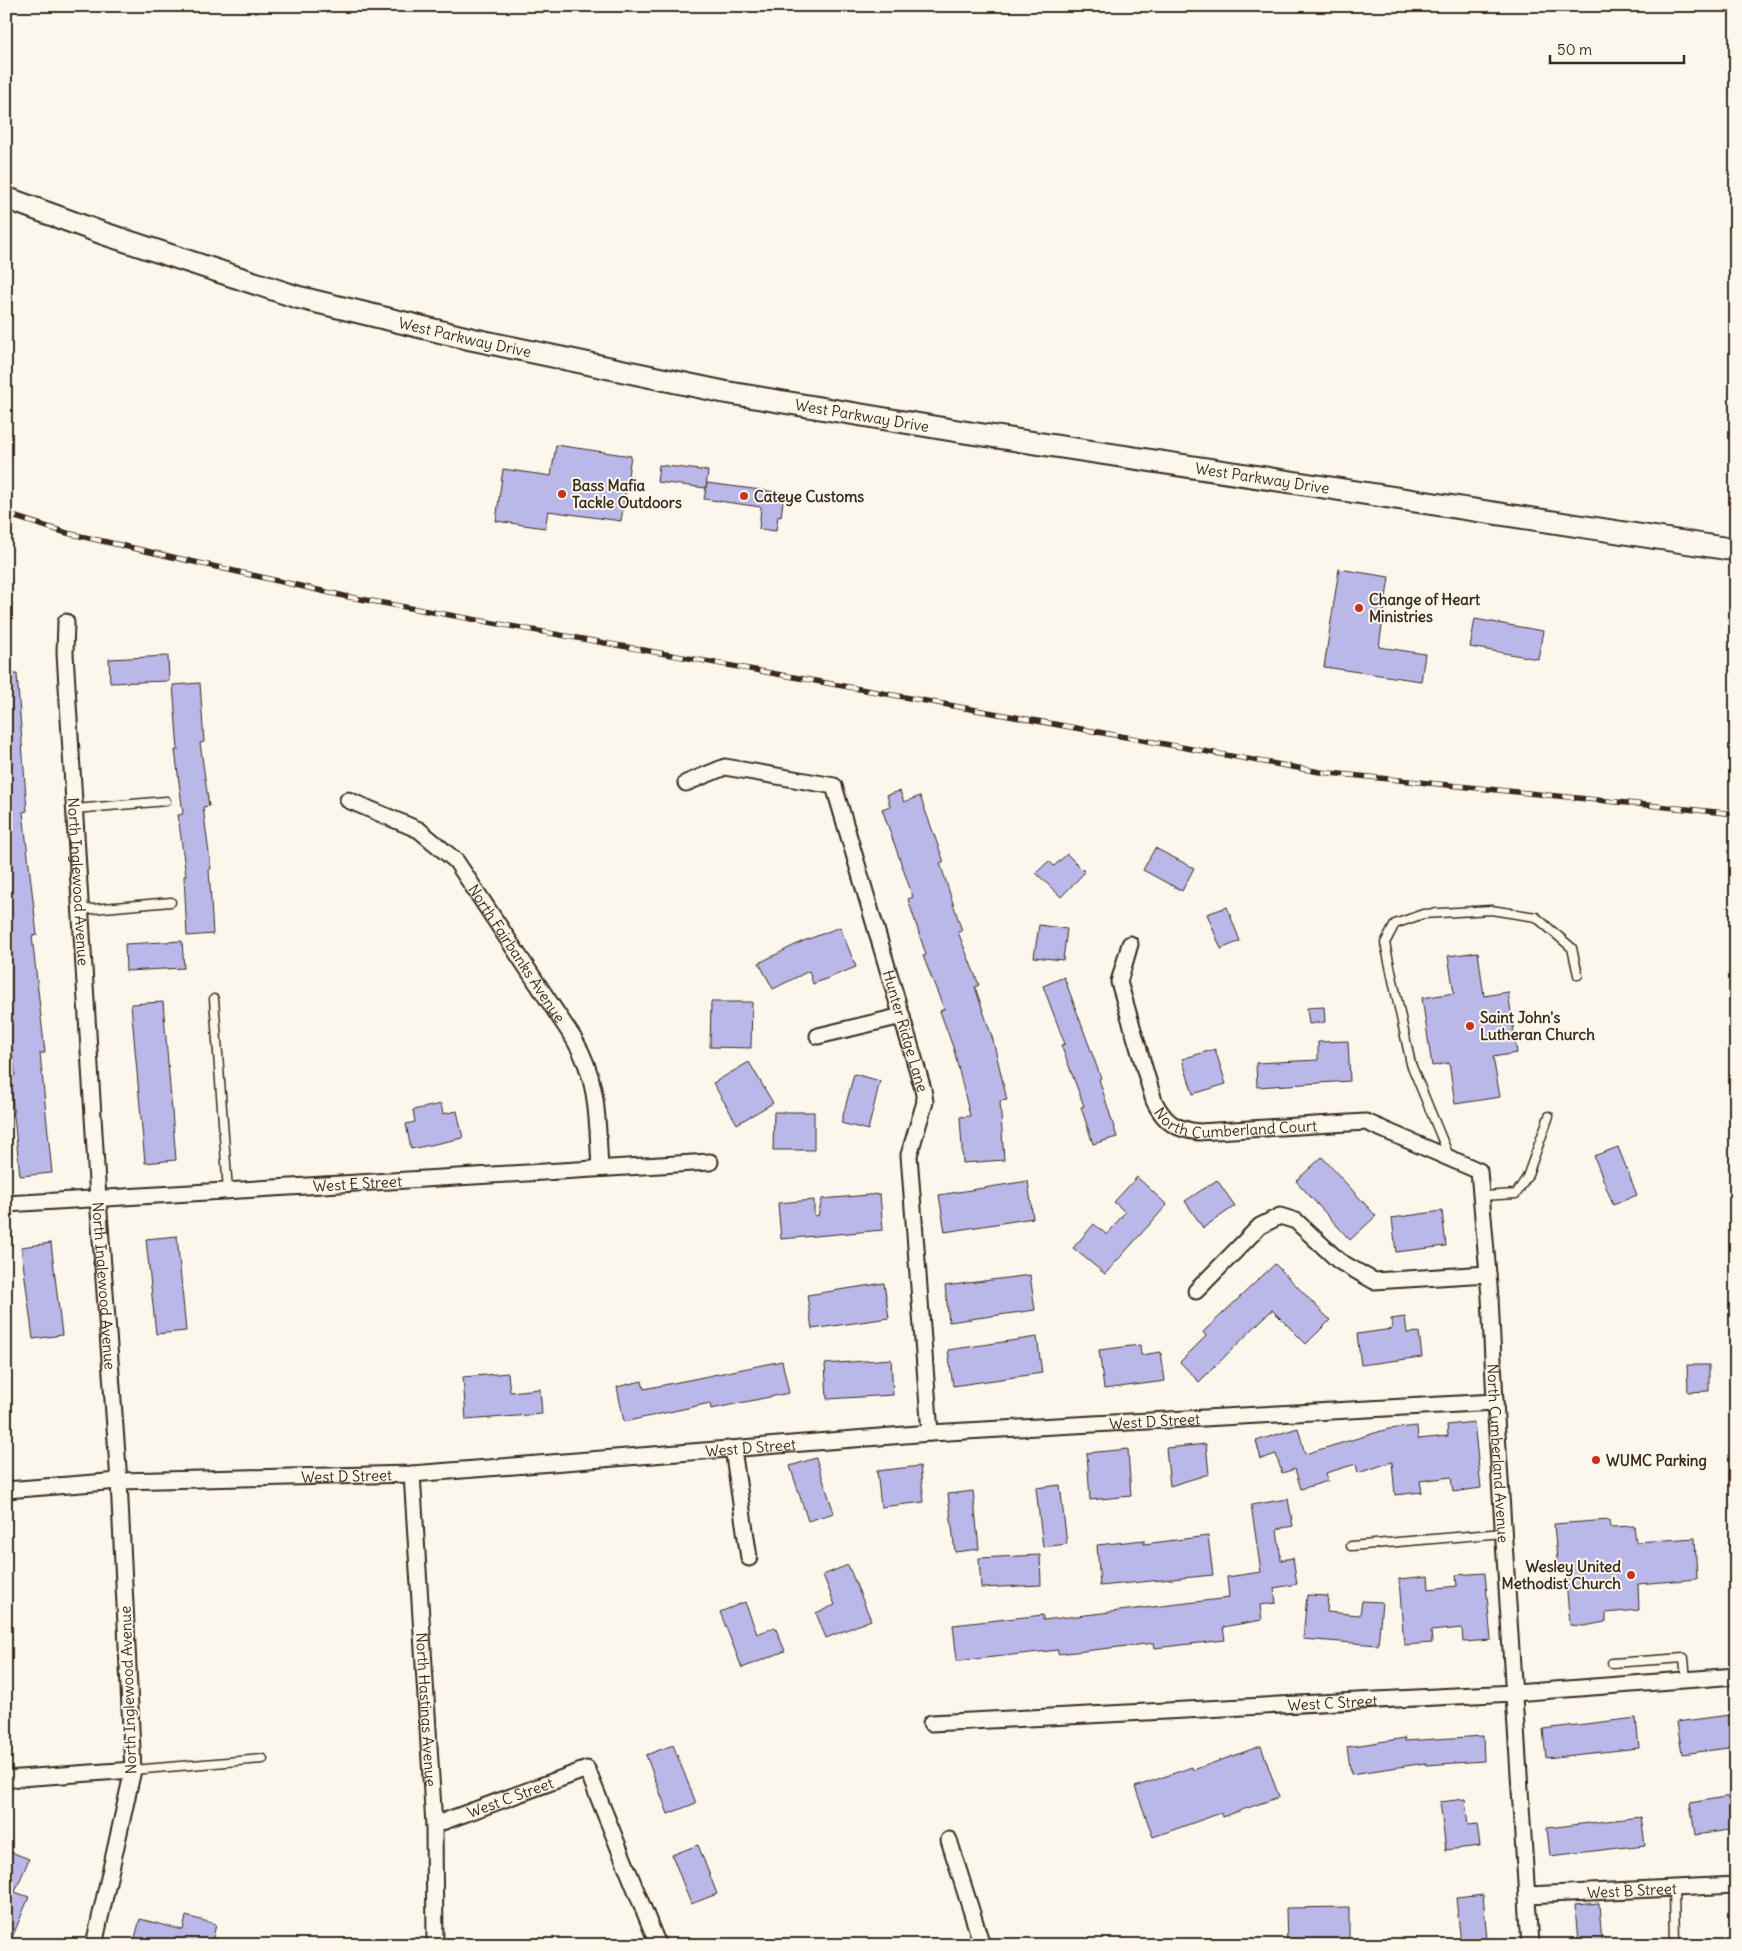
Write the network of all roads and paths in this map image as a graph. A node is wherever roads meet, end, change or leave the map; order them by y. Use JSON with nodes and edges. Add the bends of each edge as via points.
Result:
{"nodes":[{"id":1,"x":6,"y":198,"type":"edge"},
{"id":2,"x":1736,"y":550,"type":"edge"},
{"id":3,"x":66,"y":622,"type":"dead end"},
{"id":4,"x":686,"y":783,"type":"dead end"},
{"id":5,"x":348,"y":800,"type":"dead end"},
{"id":6,"x":166,"y":801,"type":"dead end"},
{"id":7,"x":75,"y":809,"type":"junction"},
{"id":8,"x":171,"y":902,"type":"dead end"},
{"id":9,"x":81,"y":910,"type":"junction"},
{"id":10,"x":1130,"y":944,"type":"dead end"},
{"id":11,"x":1578,"y":975,"type":"dead end"},
{"id":12,"x":214,"y":999,"type":"dead end"},
{"id":13,"x":902,"y":1016,"type":"junction"},
{"id":14,"x":818,"y":1036,"type":"dead end"},
{"id":15,"x":1549,"y":1116,"type":"dead end"},
{"id":16,"x":1449,"y":1158,"type":"junction"},
{"id":17,"x":710,"y":1162,"type":"dead end"},
{"id":18,"x":600,"y":1168,"type":"junction"},
{"id":19,"x":1479,"y":1171,"type":"joint"},
{"id":20,"x":228,"y":1191,"type":"junction"},
{"id":21,"x":1482,"y":1196,"type":"junction"},
{"id":22,"x":98,"y":1198,"type":"junction"},
{"id":23,"x":6,"y":1204,"type":"edge"},
{"id":24,"x":1488,"y":1274,"type":"junction"},
{"id":25,"x":1196,"y":1291,"type":"dead end"},
{"id":26,"x":1495,"y":1402,"type":"junction"},
{"id":27,"x":930,"y":1433,"type":"junction"},
{"id":28,"x":733,"y":1448,"type":"junction"},
{"id":29,"x":412,"y":1474,"type":"junction"},
{"id":30,"x":119,"y":1481,"type":"junction"},
{"id":31,"x":6,"y":1490,"type":"edge"},
{"id":32,"x":1503,"y":1532,"type":"junction"},
{"id":33,"x":1351,"y":1546,"type":"dead end"},
{"id":34,"x":748,"y":1558,"type":"dead end"},
{"id":35,"x":1612,"y":1663,"type":"dead end"},
{"id":36,"x":1736,"y":1676,"type":"edge"},
{"id":37,"x":1686,"y":1680,"type":"junction"},
{"id":38,"x":1514,"y":1693,"type":"junction"},
{"id":39,"x":931,"y":1723,"type":"dead end"},
{"id":40,"x":263,"y":1759,"type":"dead end"},
{"id":41,"x":133,"y":1770,"type":"junction"},
{"id":42,"x":6,"y":1779,"type":"edge"},
{"id":43,"x":434,"y":1825,"type":"junction"},
{"id":44,"x":949,"y":1840,"type":"dead end"},
{"id":45,"x":1736,"y":1885,"type":"edge"},
{"id":46,"x":1674,"y":1888,"type":"junction"},
{"id":47,"x":1528,"y":1895,"type":"junction"},
{"id":48,"x":94,"y":1945,"type":"edge"},
{"id":49,"x":435,"y":1945,"type":"edge"},
{"id":50,"x":658,"y":1945,"type":"edge"},
{"id":51,"x":982,"y":1945,"type":"edge"},
{"id":52,"x":1530,"y":1945,"type":"edge"},
{"id":53,"x":1675,"y":1945,"type":"edge"}],
"edges":[{"from":1,"to":2,"type":"main road","name":"West Parkway Drive","via":[[297,297],[471,339],[724,392]]},
{"from":3,"to":7,"type":"street","name":"North Inglewood Avenue"},
{"from":4,"to":13,"type":"street","name":"Hunter Ridge Lane","via":[[725,767],[834,786]]},
{"from":5,"to":18,"type":"street","name":"North Fairbanks Avenue","via":[[419,830],[444,849],[466,875],[589,1066],[596,1097]]},
{"from":6,"to":7,"type":"lane"},
{"from":7,"to":9,"type":"street","name":"North Inglewood Avenue"},
{"from":8,"to":9,"type":"lane"},
{"from":9,"to":22,"type":"street","name":"North Inglewood Avenue"},
{"from":10,"to":16,"type":"street","name":"North Cumberland Court","via":[[1119,982],[1154,1101],[1169,1123],[1199,1132],[1366,1122]]},
{"from":11,"to":16,"type":"lane","via":[[1572,948],[1536,917],[1491,910],[1423,914],[1395,924],[1385,943],[1411,1064]]},
{"from":12,"to":20,"type":"lane"},
{"from":13,"to":14,"type":"street"},
{"from":13,"to":27,"type":"street","name":"Hunter Ridge Lane","via":[[924,1102],[909,1156]]},
{"from":15,"to":21,"type":"lane","via":[[1527,1177],[1516,1194]]},
{"from":16,"to":19,"type":"street","name":"North Cumberland Court"},
{"from":17,"to":18,"type":"street","name":"West E Street"},
{"from":18,"to":20,"type":"street","name":"West E Street"},
{"from":19,"to":21,"type":"street","name":"North Cumberland Avenue"},
{"from":20,"to":22,"type":"street","name":"West E Street"},
{"from":21,"to":24,"type":"street","name":"North Cumberland Avenue"},
{"from":22,"to":23,"type":"street","name":"West E Street"},
{"from":22,"to":30,"type":"street","name":"North Inglewood Avenue"},
{"from":24,"to":25,"type":"street","via":[[1374,1282],[1339,1261],[1296,1221],[1280,1216],[1260,1226]]},
{"from":24,"to":26,"type":"street","name":"North Cumberland Avenue"},
{"from":26,"to":27,"type":"street","name":"West D Street"},
{"from":26,"to":32,"type":"street","name":"North Cumberland Avenue"},
{"from":27,"to":28,"type":"street","name":"West D Street"},
{"from":28,"to":29,"type":"street","name":"West D Street"},
{"from":28,"to":34,"type":"street"},
{"from":29,"to":30,"type":"street","name":"West D Street"},
{"from":29,"to":43,"type":"street","name":"North Hastings Avenue"},
{"from":30,"to":31,"type":"street","name":"West D Street"},
{"from":30,"to":41,"type":"street","name":"North Inglewood Avenue"},
{"from":32,"to":33,"type":"lane"},
{"from":32,"to":38,"type":"street","name":"North Cumberland Avenue"},
{"from":35,"to":37,"type":"lane","via":[[1684,1658]]},
{"from":36,"to":37,"type":"street","name":"West C Street"},
{"from":37,"to":38,"type":"street","name":"West C Street"},
{"from":38,"to":39,"type":"street","name":"West C Street"},
{"from":38,"to":47,"type":"street","name":"North Cumberland Avenue"},
{"from":40,"to":41,"type":"lane"},
{"from":41,"to":42,"type":"street"},
{"from":41,"to":48,"type":"street","name":"North Inglewood Avenue"},
{"from":43,"to":49,"type":"street","name":"North Hastings Avenue"},
{"from":43,"to":50,"type":"street","name":"West C Street","via":[[587,1769]]},
{"from":44,"to":51,"type":"street"},
{"from":45,"to":46,"type":"street","name":"West B Street"},
{"from":46,"to":47,"type":"street","name":"West B Street"},
{"from":46,"to":53,"type":"lane"},
{"from":47,"to":52,"type":"street","name":"North Cumberland Avenue"}]}
